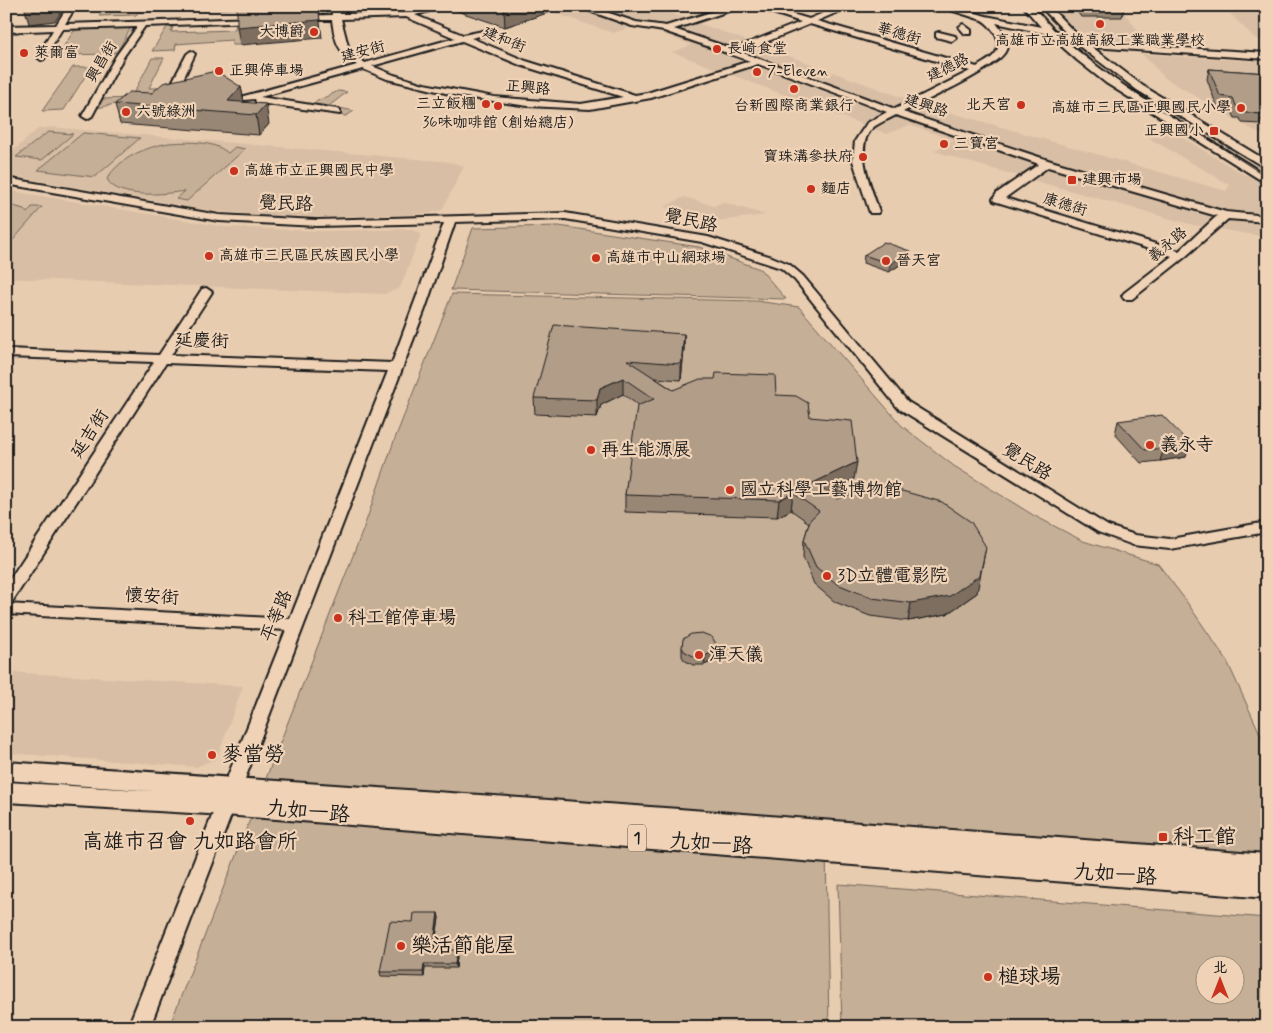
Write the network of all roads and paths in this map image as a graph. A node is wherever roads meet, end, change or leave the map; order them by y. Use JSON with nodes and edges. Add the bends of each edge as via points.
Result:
{"nodes":[{"id":1,"x":72,"y":6,"type":"edge"},
{"id":2,"x":335,"y":6,"type":"edge"},
{"id":3,"x":579,"y":6,"type":"edge"},
{"id":4,"x":740,"y":6,"type":"edge"},
{"id":5,"x":755,"y":6,"type":"edge"},
{"id":6,"x":848,"y":6,"type":"edge"},
{"id":7,"x":942,"y":6,"type":"edge"},
{"id":8,"x":1027,"y":6,"type":"edge"},
{"id":9,"x":1044,"y":6,"type":"edge"},
{"id":10,"x":434,"y":8,"type":"dead end"},
{"id":11,"x":407,"y":15,"type":"junction"},
{"id":12,"x":336,"y":17,"type":"junction"},
{"id":13,"x":985,"y":18,"type":"junction"},
{"id":14,"x":286,"y":19,"type":"edge"},
{"id":15,"x":266,"y":20,"type":"edge"},
{"id":16,"x":810,"y":22,"type":"junction"},
{"id":17,"x":143,"y":24,"type":"junction"},
{"id":18,"x":60,"y":27,"type":"junction"},
{"id":19,"x":6,"y":29,"type":"edge"},
{"id":20,"x":666,"y":29,"type":"junction"},
{"id":21,"x":1046,"y":30,"type":"junction"},
{"id":22,"x":485,"y":32,"type":"dead end"},
{"id":23,"x":939,"y":35,"type":"dead end"},
{"id":24,"x":462,"y":38,"type":"junction"},
{"id":25,"x":952,"y":38,"type":"dead end"},
{"id":26,"x":1082,"y":44,"type":"junction"},
{"id":27,"x":733,"y":52,"type":"junction"},
{"id":28,"x":191,"y":54,"type":"dead end"},
{"id":29,"x":1267,"y":56,"type":"edge"},
{"id":30,"x":41,"y":57,"type":"dead end"},
{"id":31,"x":760,"y":61,"type":"junction"},
{"id":32,"x":364,"y":67,"type":"junction"},
{"id":33,"x":978,"y":70,"type":"junction"},
{"id":34,"x":172,"y":94,"type":"edge"},
{"id":35,"x":632,"y":97,"type":"junction"},
{"id":36,"x":247,"y":98,"type":"dead end"},
{"id":37,"x":259,"y":100,"type":"dead end"},
{"id":38,"x":337,"y":112,"type":"dead end"},
{"id":39,"x":895,"y":112,"type":"junction"},
{"id":40,"x":87,"y":116,"type":"dead end"},
{"id":41,"x":1046,"y":163,"type":"junction"},
{"id":42,"x":1264,"y":163,"type":"edge"},
{"id":43,"x":1241,"y":164,"type":"junction"},
{"id":44,"x":6,"y":181,"type":"edge"},
{"id":45,"x":1267,"y":181,"type":"edge"},
{"id":46,"x":874,"y":211,"type":"dead end"},
{"id":47,"x":1225,"y":215,"type":"junction"},
{"id":48,"x":451,"y":219,"type":"junction"},
{"id":49,"x":1267,"y":219,"type":"edge"},
{"id":50,"x":1181,"y":255,"type":"junction"},
{"id":51,"x":206,"y":292,"type":"dead end"},
{"id":52,"x":1128,"y":296,"type":"dead end"},
{"id":53,"x":6,"y":353,"type":"edge"},
{"id":54,"x":162,"y":358,"type":"junction"},
{"id":55,"x":396,"y":367,"type":"junction"},
{"id":56,"x":1267,"y":526,"type":"edge"},
{"id":57,"x":6,"y":598,"type":"edge"},
{"id":58,"x":6,"y":609,"type":"edge"},
{"id":59,"x":296,"y":625,"type":"junction"},
{"id":60,"x":6,"y":771,"type":"edge"},
{"id":61,"x":6,"y":792,"type":"edge"},
{"id":62,"x":228,"y":796,"type":"junction"},
{"id":63,"x":1267,"y":865,"type":"edge"},
{"id":64,"x":1267,"y":887,"type":"edge"},
{"id":65,"x":139,"y":1027,"type":"edge"}],
"edges":[{"from":1,"to":18,"type":"street"},
{"from":2,"to":12,"type":"street","name":"正興路"},
{"from":3,"to":20,"type":"street","name":"建興路","via":[[635,24]]},
{"from":4,"to":20,"type":"street"},
{"from":5,"to":16,"type":"street","name":"華德街"},
{"from":6,"to":16,"type":"street"},
{"from":7,"to":13,"type":"street"},
{"from":8,"to":21,"type":"street"},
{"from":9,"to":26,"type":"street"},
{"from":10,"to":11,"type":"street"},
{"from":11,"to":12,"type":"street","name":"建和街"},
{"from":11,"to":24,"type":"street","name":"建和街"},
{"from":12,"to":14,"type":"street","name":"建和街"},
{"from":12,"to":32,"type":"street","name":"正興路","via":[[345,52]]},
{"from":13,"to":21,"type":"street"},
{"from":13,"to":33,"type":"street","name":"建德路","via":[[1002,37],[1002,49],[997,57]]},
{"from":15,"to":17,"type":"street"},
{"from":16,"to":27,"type":"street"},
{"from":16,"to":33,"type":"street","name":"華德街"},
{"from":17,"to":18,"type":"street"},
{"from":17,"to":40,"type":"street","name":"興昌街","via":[[120,56]]},
{"from":18,"to":19,"type":"street"},
{"from":18,"to":30,"type":"street"},
{"from":20,"to":27,"type":"street","name":"建興路"},
{"from":21,"to":26,"type":"street"},
{"from":21,"to":43,"type":"street","via":[[1109,81]]},
{"from":22,"to":24,"type":"street","name":"建安街"},
{"from":23,"to":25,"type":"street"},
{"from":24,"to":32,"type":"street","name":"建安街"},
{"from":24,"to":35,"type":"street","name":"建和街","via":[[523,63]]},
{"from":26,"to":29,"type":"street"},
{"from":26,"to":42,"type":"street","via":[[1140,88]]},
{"from":27,"to":31,"type":"street","name":"建興路"},
{"from":28,"to":34,"type":"street"},
{"from":31,"to":35,"type":"street","name":"正興路","via":[[648,96]]},
{"from":31,"to":39,"type":"street","name":"建興路"},
{"from":32,"to":35,"type":"street","name":"正興路","via":[[398,80],[500,100],[582,107]]},
{"from":32,"to":36,"type":"street","name":"建安街"},
{"from":33,"to":39,"type":"street","name":"建德路"},
{"from":37,"to":38,"type":"street"},
{"from":39,"to":41,"type":"street","name":"建興路"},
{"from":39,"to":46,"type":"street","name":"建德路","via":[[870,125],[860,141],[860,170]]},
{"from":41,"to":47,"type":"street","name":"建興路"},
{"from":41,"to":50,"type":"street","name":"康德街","via":[[998,199]]},
{"from":42,"to":43,"type":"street"},
{"from":43,"to":45,"type":"street"},
{"from":44,"to":48,"type":"street","name":"覺民路","via":[[219,218],[317,223]]},
{"from":47,"to":49,"type":"street","name":"建興路"},
{"from":47,"to":50,"type":"street","name":"義永路"},
{"from":48,"to":55,"type":"street","name":"平等路"},
{"from":48,"to":56,"type":"street","name":"覺民路","via":[[566,216],[704,239],[768,259],[785,266],[799,278],[903,405],[1103,529],[1133,540],[1170,544]]},
{"from":50,"to":52,"type":"street","name":"義永路"},
{"from":51,"to":54,"type":"street","name":"延吉街"},
{"from":53,"to":54,"type":"street","name":"延慶街"},
{"from":54,"to":55,"type":"street","name":"延慶街"},
{"from":54,"to":57,"type":"street","name":"延吉街"},
{"from":55,"to":59,"type":"street","name":"平等路"},
{"from":58,"to":59,"type":"street","name":"懷安街"},
{"from":59,"to":62,"type":"street","name":"平等路"},
{"from":60,"to":62,"type":"main road","name":"九如一路","number":"1"},
{"from":61,"to":62,"type":"main road","name":"九如一路","number":"1"},
{"from":62,"to":63,"type":"main road","name":"九如一路","number":"1"},
{"from":62,"to":64,"type":"main road","name":"九如一路","number":"1"},
{"from":62,"to":65,"type":"street","name":"平等路"}]}
